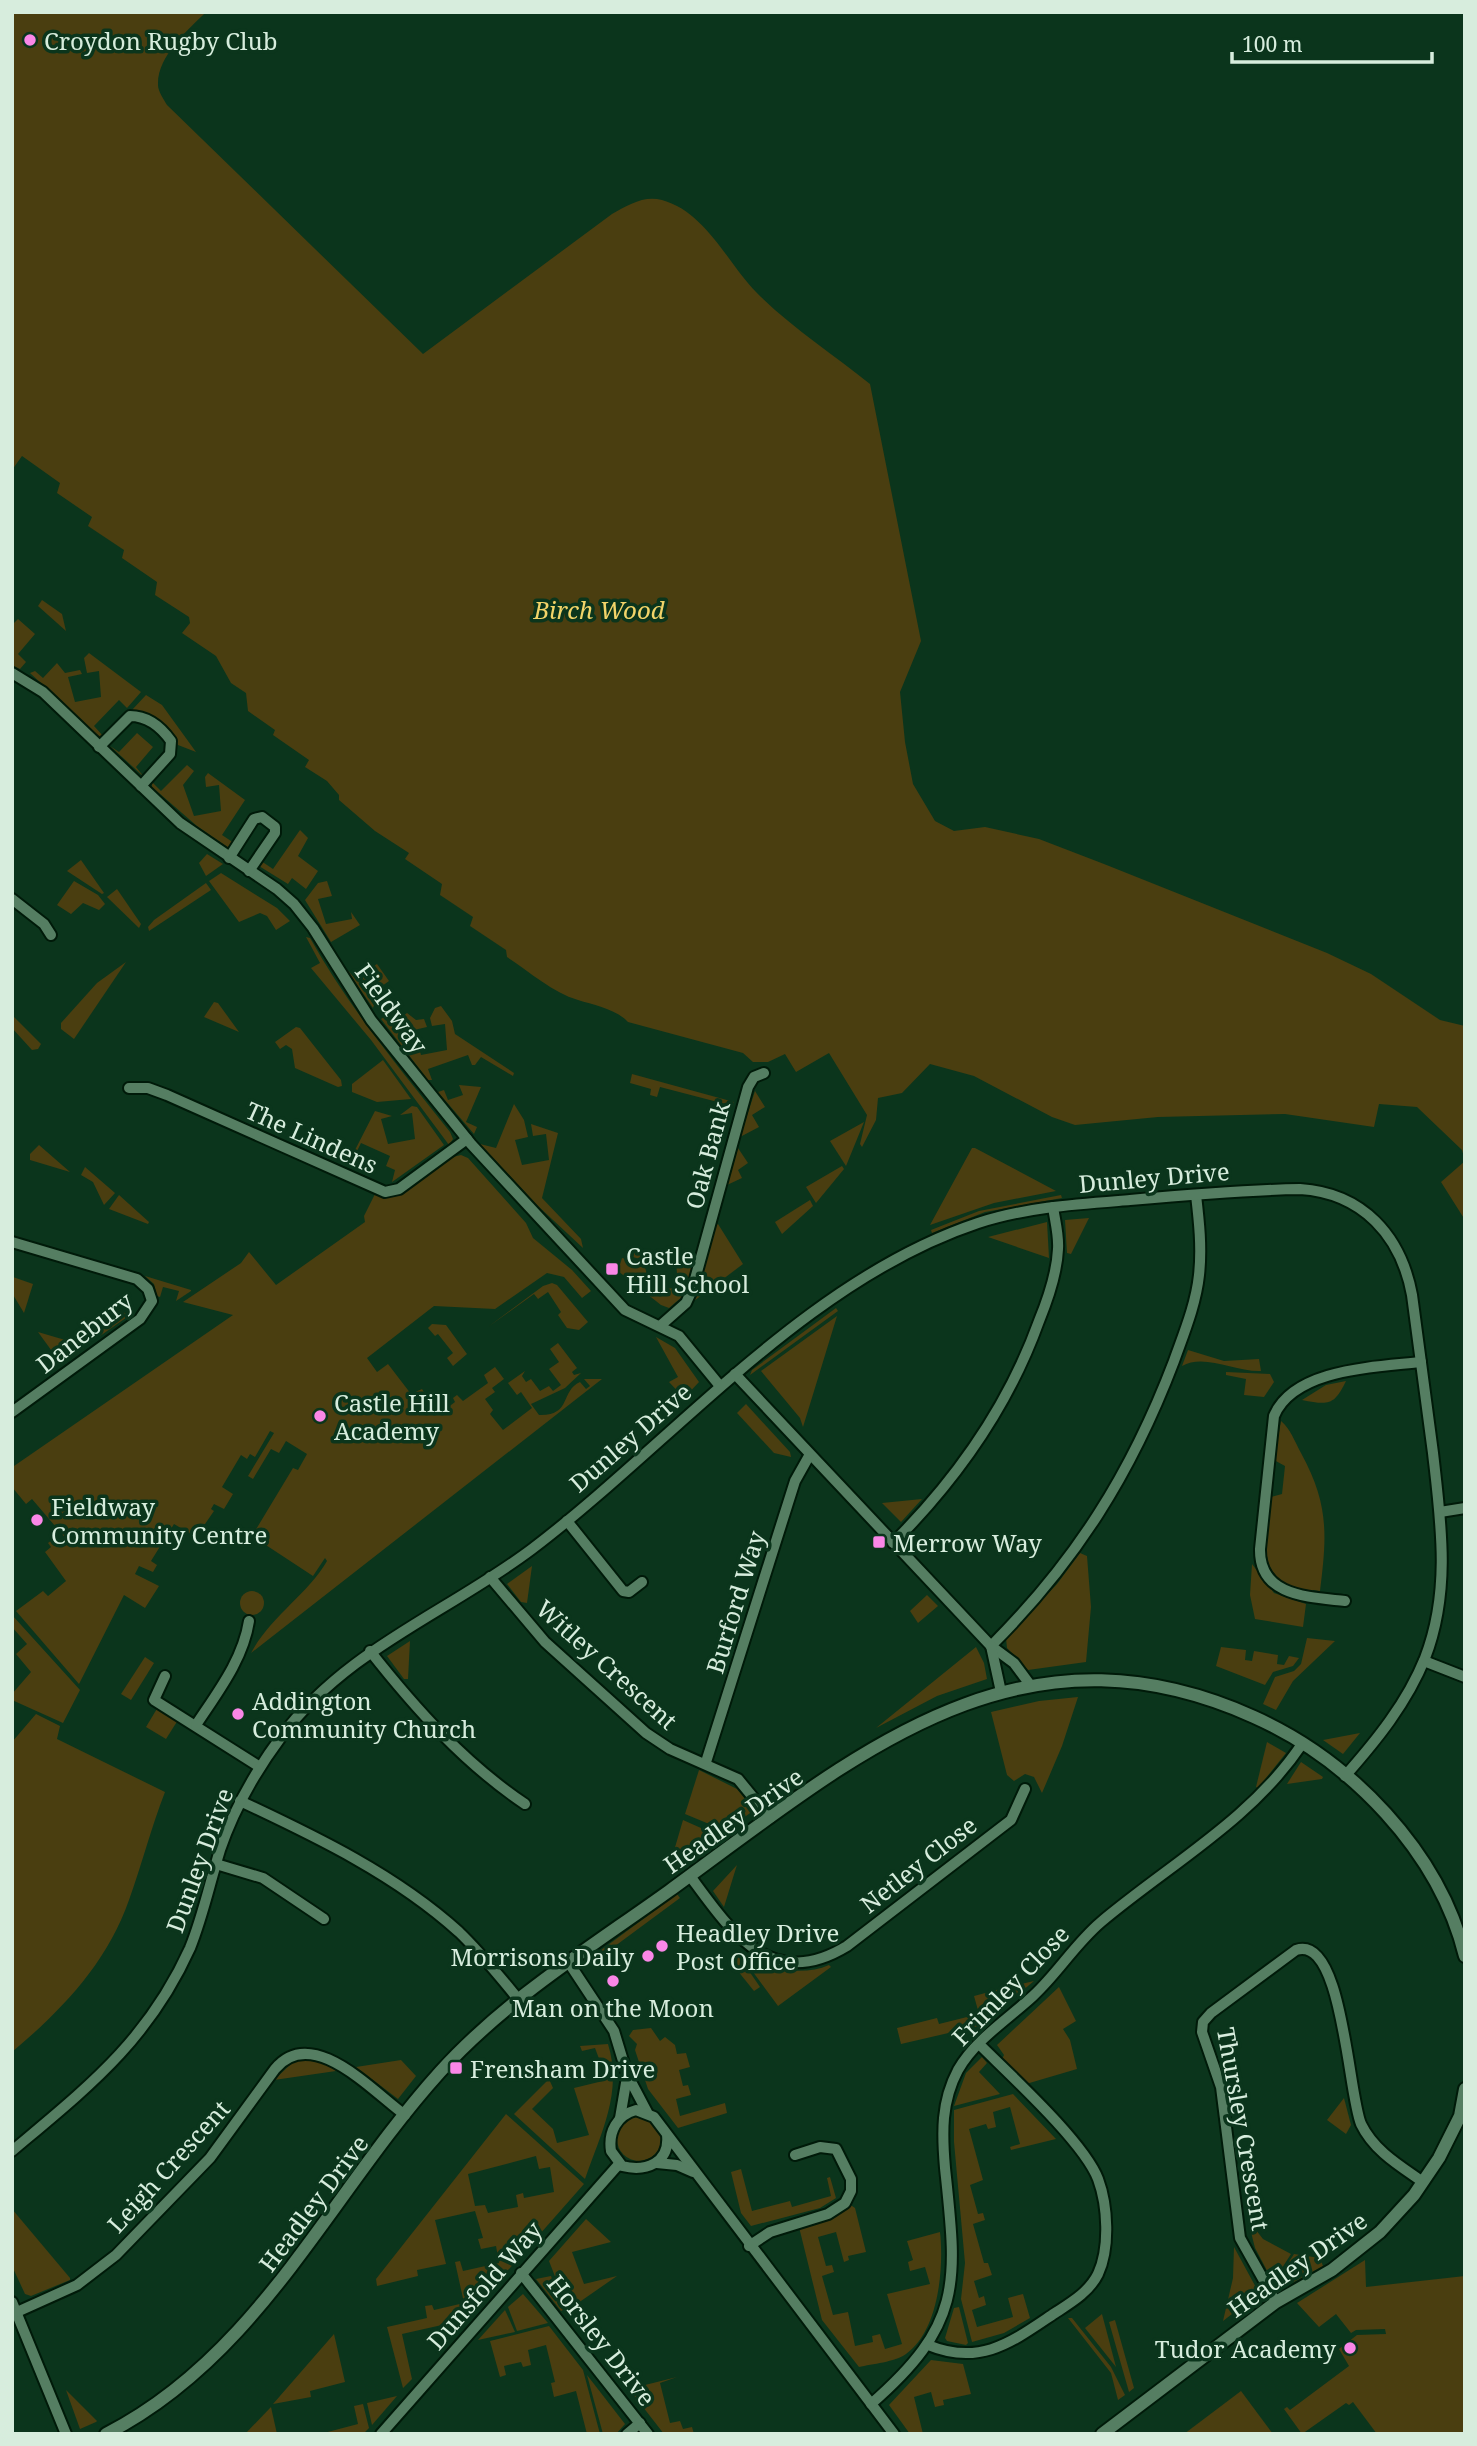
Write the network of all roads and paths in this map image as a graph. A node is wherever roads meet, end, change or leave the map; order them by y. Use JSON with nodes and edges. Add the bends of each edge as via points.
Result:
{"nodes":[{"id":1,"x":12,"y":673,"type":"edge"},
{"id":2,"x":99,"y":747,"type":"junction"},
{"id":3,"x":141,"y":786,"type":"junction"},
{"id":4,"x":229,"y":858,"type":"junction"},
{"id":5,"x":250,"y":870,"type":"junction"},
{"id":6,"x":12,"y":899,"type":"edge"},
{"id":7,"x":51,"y":934,"type":"dead end"},
{"id":8,"x":764,"y":1073,"type":"dead end"},
{"id":9,"x":129,"y":1088,"type":"dead end"},
{"id":10,"x":467,"y":1139,"type":"junction"},
{"id":11,"x":1196,"y":1195,"type":"junction"},
{"id":12,"x":1053,"y":1207,"type":"junction"},
{"id":13,"x":12,"y":1242,"type":"edge"},
{"id":14,"x":660,"y":1326,"type":"junction"},
{"id":15,"x":1421,"y":1362,"type":"junction"},
{"id":16,"x":735,"y":1374,"type":"junction"},
{"id":17,"x":720,"y":1386,"type":"junction"},
{"id":18,"x":12,"y":1412,"type":"edge"},
{"id":19,"x":809,"y":1456,"type":"junction"},
{"id":20,"x":1465,"y":1508,"type":"edge"},
{"id":21,"x":1440,"y":1512,"type":"junction"},
{"id":22,"x":566,"y":1521,"type":"junction"},
{"id":23,"x":893,"y":1542,"type":"junction"},
{"id":24,"x":490,"y":1577,"type":"junction"},
{"id":25,"x":642,"y":1581,"type":"dead end"},
{"id":26,"x":1345,"y":1601,"type":"dead end"},
{"id":27,"x":249,"y":1621,"type":"dead end"},
{"id":28,"x":990,"y":1646,"type":"junction"},
{"id":29,"x":370,"y":1651,"type":"junction"},
{"id":30,"x":1424,"y":1661,"type":"junction"},
{"id":31,"x":165,"y":1676,"type":"dead end"},
{"id":32,"x":1465,"y":1677,"type":"edge"},
{"id":33,"x":1031,"y":1686,"type":"junction"},
{"id":34,"x":1001,"y":1692,"type":"junction"},
{"id":35,"x":196,"y":1726,"type":"junction"},
{"id":36,"x":1302,"y":1744,"type":"junction"},
{"id":37,"x":706,"y":1762,"type":"junction"},
{"id":38,"x":260,"y":1767,"type":"junction"},
{"id":39,"x":1345,"y":1776,"type":"junction"},
{"id":40,"x":1026,"y":1789,"type":"dead end"},
{"id":41,"x":240,"y":1801,"type":"junction"},
{"id":42,"x":525,"y":1804,"type":"dead end"},
{"id":43,"x":771,"y":1818,"type":"junction"},
{"id":44,"x":216,"y":1864,"type":"junction"},
{"id":45,"x":690,"y":1876,"type":"junction"},
{"id":46,"x":324,"y":1919,"type":"dead end"},
{"id":47,"x":1465,"y":1956,"type":"edge"},
{"id":48,"x":569,"y":1963,"type":"junction"},
{"id":49,"x":519,"y":2000,"type":"junction"},
{"id":50,"x":979,"y":2044,"type":"junction"},
{"id":51,"x":627,"y":2074,"type":"junction"},
{"id":52,"x":1465,"y":2089,"type":"edge"},
{"id":53,"x":647,"y":2112,"type":"junction"},
{"id":54,"x":405,"y":2116,"type":"junction"},
{"id":55,"x":1462,"y":2116,"type":"edge"},
{"id":56,"x":620,"y":2118,"type":"junction"},
{"id":57,"x":667,"y":2135,"type":"junction"},
{"id":58,"x":12,"y":2151,"type":"edge"},
{"id":59,"x":795,"y":2155,"type":"dead end"},
{"id":60,"x":657,"y":2163,"type":"junction"},
{"id":61,"x":619,"y":2164,"type":"junction"},
{"id":62,"x":693,"y":2172,"type":"junction"},
{"id":63,"x":1423,"y":2182,"type":"junction"},
{"id":64,"x":749,"y":2246,"type":"junction"},
{"id":65,"x":522,"y":2273,"type":"junction"},
{"id":66,"x":1276,"y":2302,"type":"junction"},
{"id":67,"x":14,"y":2307,"type":"edge"},
{"id":68,"x":928,"y":2345,"type":"junction"},
{"id":69,"x":871,"y":2404,"type":"junction"},
{"id":70,"x":640,"y":2423,"type":"junction"},
{"id":71,"x":66,"y":2434,"type":"edge"},
{"id":72,"x":106,"y":2434,"type":"edge"},
{"id":73,"x":381,"y":2434,"type":"edge"},
{"id":74,"x":627,"y":2434,"type":"edge"},
{"id":75,"x":648,"y":2434,"type":"edge"},
{"id":76,"x":894,"y":2434,"type":"edge"},
{"id":77,"x":1102,"y":2434,"type":"edge"}],
"edges":[{"from":1,"to":2,"type":"street","name":"Fieldway","via":[[43,692]]},
{"from":2,"to":3,"type":"street","name":"Fieldway"},
{"from":2,"to":3,"type":"street","via":[[130,716],[146,719],[160,729],[171,741],[170,754]]},
{"from":3,"to":4,"type":"street","name":"Fieldway","via":[[180,823]]},
{"from":4,"to":5,"type":"street","name":"Fieldway"},
{"from":4,"to":5,"type":"street","via":[[254,820],[262,817],[275,827],[275,833]]},
{"from":5,"to":10,"type":"street","name":"Fieldway","via":[[307,919],[371,1020]]},
{"from":6,"to":7,"type":"street"},
{"from":8,"to":14,"type":"street","name":"Oak Bank","via":[[754,1077],[748,1087],[690,1296]]},
{"from":9,"to":10,"type":"street","name":"The Lindens","via":[[167,1094],[386,1192],[399,1189]]},
{"from":10,"to":14,"type":"street","name":"Fieldway","via":[[625,1310]]},
{"from":11,"to":12,"type":"street","name":"Dunley Drive"},
{"from":11,"to":15,"type":"street","name":"Dunley Drive","via":[[1313,1190],[1343,1199],[1369,1214],[1390,1235],[1408,1274]]},
{"from":11,"to":28,"type":"street","via":[[1198,1284],[1150,1418],[1081,1542],[1045,1590]]},
{"from":12,"to":16,"type":"street","name":"Dunley Drive","via":[[983,1221],[918,1248],[831,1301]]},
{"from":12,"to":23,"type":"street","via":[[1059,1246],[1054,1278],[1017,1375],[958,1471]]},
{"from":13,"to":18,"type":"street","name":"Danebury","via":[[137,1279],[152,1301],[140,1319]]},
{"from":14,"to":17,"type":"street","name":"Fieldway","via":[[683,1340]]},
{"from":15,"to":21,"type":"street","name":"Dunley Drive"},
{"from":15,"to":26,"type":"street","via":[[1330,1374],[1309,1384],[1276,1411],[1259,1554],[1268,1577],[1282,1590]]},
{"from":16,"to":17,"type":"street","name":"Dunley Drive"},
{"from":16,"to":19,"type":"street"},
{"from":17,"to":22,"type":"street","name":"Dunley Drive"},
{"from":19,"to":23,"type":"street"},
{"from":19,"to":37,"type":"street","name":"Burford Way","via":[[795,1481]]},
{"from":20,"to":21,"type":"street"},
{"from":21,"to":30,"type":"street","name":"Dunley Drive","via":[[1442,1578]]},
{"from":22,"to":24,"type":"street","name":"Dunley Drive"},
{"from":22,"to":25,"type":"street","via":[[623,1591],[629,1592]]},
{"from":23,"to":28,"type":"street"},
{"from":24,"to":29,"type":"street","name":"Dunley Drive"},
{"from":24,"to":37,"type":"street","name":"Witley Crescent","via":[[542,1639],[641,1730],[670,1749]]},
{"from":27,"to":35,"type":"street","via":[[237,1661]]},
{"from":28,"to":33,"type":"street","via":[[1014,1663]]},
{"from":28,"to":34,"type":"street"},
{"from":29,"to":38,"type":"street","name":"Dunley Drive","via":[[308,1704]]},
{"from":29,"to":42,"type":"street","via":[[433,1727]]},
{"from":30,"to":32,"type":"street"},
{"from":30,"to":39,"type":"street","name":"Dunley Drive","via":[[1395,1714]]},
{"from":31,"to":35,"type":"street","via":[[154,1700]]},
{"from":33,"to":34,"type":"street","name":"Headley Drive"},
{"from":33,"to":36,"type":"street","name":"Headley Drive","via":[[1108,1680],[1175,1689],[1245,1713]]},
{"from":34,"to":43,"type":"street","name":"Headley Drive","via":[[911,1726]]},
{"from":35,"to":38,"type":"street"},
{"from":36,"to":39,"type":"street","name":"Headley Drive"},
{"from":36,"to":50,"type":"street","name":"Frimley Close","via":[[1259,1798],[1098,1925],[1042,1988]]},
{"from":37,"to":43,"type":"street","name":"Witley Crescent","via":[[738,1779]]},
{"from":38,"to":41,"type":"street","name":"Dunley Drive"},
{"from":39,"to":47,"type":"street","name":"Headley Drive","via":[[1382,1810],[1425,1866],[1452,1918]]},
{"from":40,"to":45,"type":"street","name":"Netley Close","via":[[1011,1820],[847,1946],[818,1959],[781,1959],[752,1948],[730,1930]]},
{"from":41,"to":44,"type":"street","name":"Dunley Drive"},
{"from":41,"to":49,"type":"street","via":[[405,1890],[459,1932]]},
{"from":43,"to":45,"type":"street","name":"Headley Drive"},
{"from":44,"to":46,"type":"street","via":[[263,1878]]},
{"from":44,"to":58,"type":"street","name":"Dunley Drive","via":[[189,1950],[148,2024],[107,2070]]},
{"from":45,"to":48,"type":"street","name":"Headley Drive"},
{"from":48,"to":49,"type":"street","name":"Headley Drive"},
{"from":48,"to":51,"type":"street","via":[[614,2031]]},
{"from":49,"to":54,"type":"street","name":"Headley Drive","via":[[465,2046]]},
{"from":50,"to":68,"type":"street","name":"Frimley Close","via":[[957,2072],[943,2117],[953,2270],[943,2316]]},
{"from":50,"to":68,"type":"street","via":[[1092,2166],[1104,2202],[1103,2259],[1087,2290],[1016,2340],[974,2353]]},
{"from":51,"to":53,"type":"street"},
{"from":51,"to":56,"type":"street"},
{"from":52,"to":55,"type":"street","name":"Headley Drive"},
{"from":53,"to":56,"type":"street"},
{"from":53,"to":57,"type":"street"},
{"from":54,"to":67,"type":"street","name":"Leigh Crescent","via":[[326,2057],[305,2052],[288,2057],[210,2158],[121,2249],[78,2285]]},
{"from":54,"to":72,"type":"street","name":"Headley Drive","via":[[261,2307],[227,2345],[166,2398]]},
{"from":55,"to":63,"type":"street","name":"Headley Drive"},
{"from":56,"to":61,"type":"street","via":[[610,2147]]},
{"from":57,"to":60,"type":"street","via":[[666,2153]]},
{"from":57,"to":62,"type":"street"},
{"from":59,"to":64,"type":"street","via":[[820,2147],[836,2149],[851,2179],[849,2198],[828,2214],[777,2229]]},
{"from":60,"to":61,"type":"street","via":[[640,2168]]},
{"from":60,"to":62,"type":"street"},
{"from":61,"to":65,"type":"street","name":"Dunsfold Way"},
{"from":62,"to":64,"type":"street"},
{"from":63,"to":66,"type":"street","name":"Headley Drive","via":[[1360,2250]]},
{"from":63,"to":66,"type":"street","name":"Thursley Crescent","via":[[1379,2149],[1361,2123],[1352,2096],[1336,1997],[1315,1951],[1296,1950],[1214,2010],[1202,2029],[1221,2087],[1236,2221],[1247,2254]]},
{"from":64,"to":69,"type":"street"},
{"from":65,"to":70,"type":"street","name":"Horsley Drive"},
{"from":65,"to":73,"type":"street","name":"Dunsfold Way"},
{"from":66,"to":77,"type":"street","name":"Headley Drive"},
{"from":67,"to":71,"type":"street"},
{"from":68,"to":69,"type":"street","name":"Frimley Close"},
{"from":69,"to":76,"type":"street"},
{"from":70,"to":74,"type":"street"},
{"from":70,"to":75,"type":"street","name":"Horsley Drive"}]}
